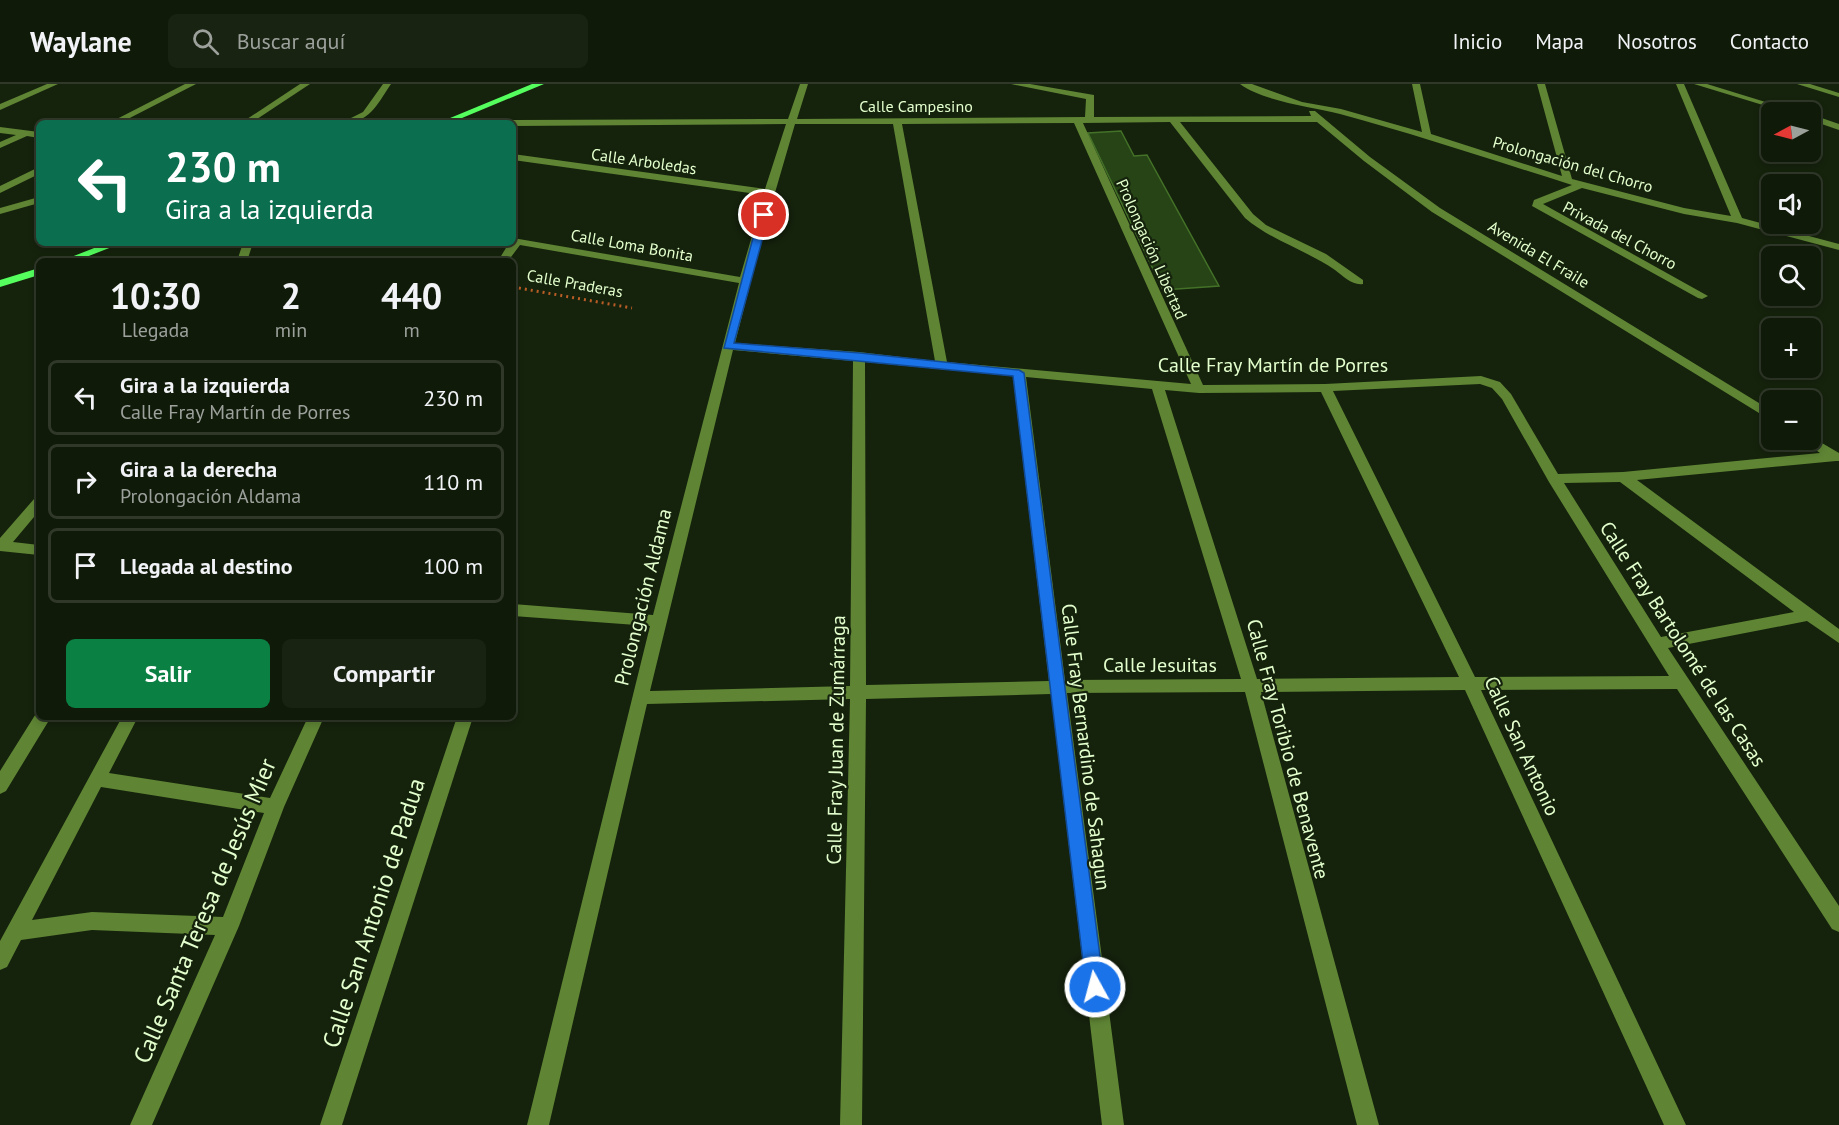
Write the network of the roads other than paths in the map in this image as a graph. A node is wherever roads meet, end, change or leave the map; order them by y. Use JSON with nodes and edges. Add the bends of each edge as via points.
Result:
{"nodes":[{"id":1,"x":54,"y":84,"type":"edge"},
{"id":2,"x":192,"y":84,"type":"edge"},
{"id":3,"x":306,"y":84,"type":"edge"},
{"id":4,"x":387,"y":84,"type":"edge"},
{"id":5,"x":540,"y":84,"type":"edge"},
{"id":6,"x":804,"y":84,"type":"edge"},
{"id":7,"x":1015,"y":84,"type":"edge"},
{"id":8,"x":1244,"y":84,"type":"edge"},
{"id":9,"x":1416,"y":84,"type":"edge"},
{"id":10,"x":1541,"y":84,"type":"edge"},
{"id":11,"x":1680,"y":84,"type":"edge"},
{"id":12,"x":1698,"y":84,"type":"edge"},
{"id":13,"x":1801,"y":84,"type":"edge"},
{"id":14,"x":1826,"y":84,"type":"edge"},
{"id":15,"x":1838,"y":95,"type":"edge"},
{"id":16,"x":1761,"y":102,"type":"edge"},
{"id":17,"x":1300,"y":104,"type":"junction"},
{"id":18,"x":0,"y":106,"type":"edge"},
{"id":19,"x":1839,"y":116,"type":"edge"},
{"id":20,"x":1821,"y":117,"type":"edge"},
{"id":21,"x":1320,"y":118,"type":"junction"},
{"id":22,"x":119,"y":120,"type":"edge"},
{"id":23,"x":250,"y":120,"type":"edge"},
{"id":24,"x":352,"y":120,"type":"edge"},
{"id":25,"x":450,"y":120,"type":"edge"},
{"id":26,"x":1077,"y":120,"type":"junction"},
{"id":27,"x":1089,"y":120,"type":"junction"},
{"id":28,"x":1173,"y":120,"type":"junction"},
{"id":29,"x":897,"y":121,"type":"junction"},
{"id":30,"x":1821,"y":121,"type":"edge"},
{"id":31,"x":791,"y":122,"type":"junction"},
{"id":32,"x":516,"y":123,"type":"edge"},
{"id":33,"x":1839,"y":127,"type":"edge"},
{"id":34,"x":0,"y":130,"type":"edge"},
{"id":35,"x":25,"y":134,"type":"junction"},
{"id":36,"x":36,"y":135,"type":"edge"},
{"id":37,"x":1427,"y":136,"type":"junction"},
{"id":38,"x":0,"y":146,"type":"edge"},
{"id":39,"x":516,"y":158,"type":"edge"},
{"id":40,"x":36,"y":172,"type":"edge"},
{"id":41,"x":1568,"y":180,"type":"junction"},
{"id":42,"x":1581,"y":185,"type":"junction"},
{"id":43,"x":0,"y":190,"type":"edge"},
{"id":44,"x":770,"y":194,"type":"junction"},
{"id":45,"x":36,"y":201,"type":"edge"},
{"id":46,"x":0,"y":211,"type":"edge"},
{"id":47,"x":1738,"y":220,"type":"junction"},
{"id":48,"x":516,"y":242,"type":"edge"},
{"id":49,"x":108,"y":246,"type":"edge"},
{"id":50,"x":1839,"y":247,"type":"edge"},
{"id":51,"x":74,"y":258,"type":"edge"},
{"id":52,"x":36,"y":272,"type":"edge"},
{"id":53,"x":746,"y":281,"type":"junction"},
{"id":54,"x":1359,"y":282,"type":"dead end"},
{"id":55,"x":0,"y":284,"type":"edge"},
{"id":56,"x":1702,"y":296,"type":"dead end"},
{"id":57,"x":728,"y":346,"type":"junction"},
{"id":58,"x":860,"y":356,"type":"junction"},
{"id":59,"x":941,"y":364,"type":"junction"},
{"id":60,"x":1019,"y":373,"type":"junction"},
{"id":61,"x":1496,"y":385,"type":"joint"},
{"id":62,"x":1158,"y":387,"type":"junction"},
{"id":63,"x":1325,"y":388,"type":"junction"},
{"id":64,"x":1199,"y":389,"type":"junction"},
{"id":65,"x":1761,"y":410,"type":"edge"},
{"id":66,"x":1821,"y":448,"type":"edge"},
{"id":67,"x":1837,"y":457,"type":"edge"},
{"id":68,"x":1623,"y":477,"type":"junction"},
{"id":69,"x":1554,"y":479,"type":"junction"},
{"id":70,"x":36,"y":505,"type":"edge"},
{"id":71,"x":0,"y":546,"type":"edge"},
{"id":72,"x":36,"y":550,"type":"edge"},
{"id":73,"x":516,"y":610,"type":"edge"},
{"id":74,"x":1808,"y":615,"type":"junction"},
{"id":75,"x":658,"y":621,"type":"junction"},
{"id":76,"x":1839,"y":638,"type":"edge"},
{"id":77,"x":1657,"y":644,"type":"junction"},
{"id":78,"x":1468,"y":682,"type":"junction"},
{"id":79,"x":1681,"y":682,"type":"junction"},
{"id":80,"x":1251,"y":686,"type":"junction"},
{"id":81,"x":1058,"y":687,"type":"junction"},
{"id":82,"x":858,"y":690,"type":"junction"},
{"id":83,"x":640,"y":698,"type":"junction"},
{"id":84,"x":41,"y":720,"type":"edge"},
{"id":85,"x":128,"y":720,"type":"edge"},
{"id":86,"x":315,"y":720,"type":"edge"},
{"id":87,"x":464,"y":720,"type":"edge"},
{"id":88,"x":96,"y":779,"type":"junction"},
{"id":89,"x":0,"y":786,"type":"edge"},
{"id":90,"x":276,"y":807,"type":"junction"},
{"id":91,"x":1839,"y":923,"type":"edge"},
{"id":92,"x":229,"y":926,"type":"junction"},
{"id":93,"x":16,"y":931,"type":"junction"},
{"id":94,"x":0,"y":960,"type":"edge"},
{"id":95,"x":141,"y":1125,"type":"edge"},
{"id":96,"x":331,"y":1125,"type":"edge"},
{"id":97,"x":538,"y":1125,"type":"edge"},
{"id":98,"x":851,"y":1125,"type":"edge"},
{"id":99,"x":1113,"y":1125,"type":"edge"},
{"id":100,"x":1368,"y":1125,"type":"edge"},
{"id":101,"x":1675,"y":1125,"type":"edge"}],
"edges":[{"from":1,"to":18,"type":"street"},
{"from":2,"to":22,"type":"street"},
{"from":3,"to":23,"type":"street"},
{"from":4,"to":24,"type":"street","via":[[366,114]]},
{"from":5,"to":25,"type":"main road"},
{"from":6,"to":31,"type":"street","name":"Prolongación Aldama"},
{"from":7,"to":27,"type":"street","via":[[1091,97]]},
{"from":8,"to":17,"type":"street"},
{"from":9,"to":37,"type":"street"},
{"from":10,"to":41,"type":"street"},
{"from":11,"to":47,"type":"street"},
{"from":12,"to":16,"type":"street"},
{"from":13,"to":15,"type":"street"},
{"from":14,"to":15,"type":"street"},
{"from":17,"to":21,"type":"street","name":"Avenida El Fraile"},
{"from":17,"to":37,"type":"street","name":"Prolongación del Chorro"},
{"from":19,"to":20,"type":"street"},
{"from":21,"to":28,"type":"street","name":"Calle Campesino"},
{"from":21,"to":65,"type":"street","name":"Avenida El Fraile","via":[[1436,210]]},
{"from":26,"to":27,"type":"street","name":"Calle Campesino"},
{"from":26,"to":29,"type":"street","name":"Calle Campesino"},
{"from":26,"to":64,"type":"street","name":"Prolongación Libertad"},
{"from":27,"to":28,"type":"street","name":"Calle Campesino"},
{"from":28,"to":54,"type":"street","via":[[1249,216],[1262,227],[1322,256]]},
{"from":29,"to":31,"type":"street","name":"Calle Campesino"},
{"from":29,"to":59,"type":"street"},
{"from":30,"to":33,"type":"street"},
{"from":31,"to":32,"type":"street","name":"Calle Campesino"},
{"from":31,"to":44,"type":"street","name":"Prolongación Aldama"},
{"from":34,"to":35,"type":"street"},
{"from":35,"to":36,"type":"street"},
{"from":35,"to":38,"type":"street"},
{"from":37,"to":41,"type":"street","name":"Prolongación del Chorro"},
{"from":39,"to":44,"type":"street","name":"Calle Arboledas"},
{"from":40,"to":43,"type":"street"},
{"from":41,"to":42,"type":"street","name":"Prolongación del Chorro"},
{"from":42,"to":47,"type":"street","name":"Prolongación del Chorro"},
{"from":42,"to":56,"type":"street","name":"Privada del Chorro","via":[[1538,202],[1537,206]]},
{"from":44,"to":53,"type":"street","name":"Prolongación Aldama"},
{"from":45,"to":46,"type":"street"},
{"from":47,"to":50,"type":"street","name":"Prolongación del Chorro"},
{"from":48,"to":53,"type":"street","name":"Calle Loma Bonita"},
{"from":49,"to":51,"type":"main road"},
{"from":52,"to":55,"type":"main road"},
{"from":53,"to":57,"type":"street","name":"Prolongación Aldama"},
{"from":57,"to":58,"type":"street","name":"Calle Fray Martín de Porres"},
{"from":57,"to":75,"type":"street","name":"Prolongación Aldama"},
{"from":58,"to":59,"type":"street","name":"Calle Fray Martín de Porres"},
{"from":58,"to":82,"type":"street","name":"Calle Fray Juan de Zumárraga"},
{"from":59,"to":60,"type":"street","name":"Calle Fray Martín de Porres"},
{"from":60,"to":62,"type":"street","name":"Calle Fray Martín de Porres"},
{"from":60,"to":81,"type":"street","name":"Calle Fray Bernardino de Sahagun"},
{"from":61,"to":63,"type":"street","name":"Calle Fray Martín de Porres","via":[[1481,380]]},
{"from":61,"to":69,"type":"street","name":"Calle Fray Bartolomé de las Casas","via":[[1507,397]]},
{"from":62,"to":64,"type":"street","name":"Calle Fray Martín de Porres"},
{"from":62,"to":80,"type":"street","name":"Calle Fray Toribio de Benavente"},
{"from":63,"to":64,"type":"street","name":"Calle Fray Martín de Porres"},
{"from":63,"to":78,"type":"street","name":"Calle San Antonio"},
{"from":66,"to":67,"type":"street"},
{"from":67,"to":68,"type":"street"},
{"from":68,"to":69,"type":"street"},
{"from":68,"to":74,"type":"street"},
{"from":69,"to":77,"type":"street","name":"Calle Fray Bartolomé de las Casas"},
{"from":70,"to":71,"type":"street"},
{"from":71,"to":72,"type":"street"},
{"from":73,"to":75,"type":"street"},
{"from":74,"to":76,"type":"street"},
{"from":74,"to":77,"type":"street"},
{"from":75,"to":83,"type":"street","name":"Prolongación Aldama"},
{"from":77,"to":79,"type":"street","name":"Calle Fray Bartolomé de las Casas"},
{"from":78,"to":79,"type":"street","name":"Calle Jesuitas"},
{"from":78,"to":80,"type":"street","name":"Calle Jesuitas"},
{"from":78,"to":101,"type":"street","name":"Calle San Antonio"},
{"from":79,"to":91,"type":"street","name":"Calle Fray Bartolomé de las Casas"},
{"from":80,"to":81,"type":"street","name":"Calle Jesuitas"},
{"from":80,"to":100,"type":"street","name":"Calle Fray Toribio de Benavente"},
{"from":81,"to":82,"type":"street","name":"Calle Jesuitas"},
{"from":81,"to":99,"type":"street","name":"Calle Fray Bernardino de Sahagun"},
{"from":82,"to":83,"type":"street","name":"Calle Jesuitas"},
{"from":82,"to":98,"type":"street","name":"Calle Fray Juan de Zumárraga"},
{"from":83,"to":97,"type":"street","name":"Prolongación Aldama"},
{"from":84,"to":89,"type":"street"},
{"from":85,"to":88,"type":"street"},
{"from":86,"to":90,"type":"street","name":"Calle Santa Teresa de Jesús Mier"},
{"from":87,"to":96,"type":"street","name":"Calle San Antonio de Padua"},
{"from":88,"to":90,"type":"street"},
{"from":88,"to":93,"type":"street"},
{"from":90,"to":92,"type":"street","name":"Calle Santa Teresa de Jesús Mier"},
{"from":92,"to":93,"type":"street","via":[[92,921]]},
{"from":92,"to":95,"type":"street","name":"Calle Santa Teresa de Jesús Mier"},
{"from":93,"to":94,"type":"street"}]}
